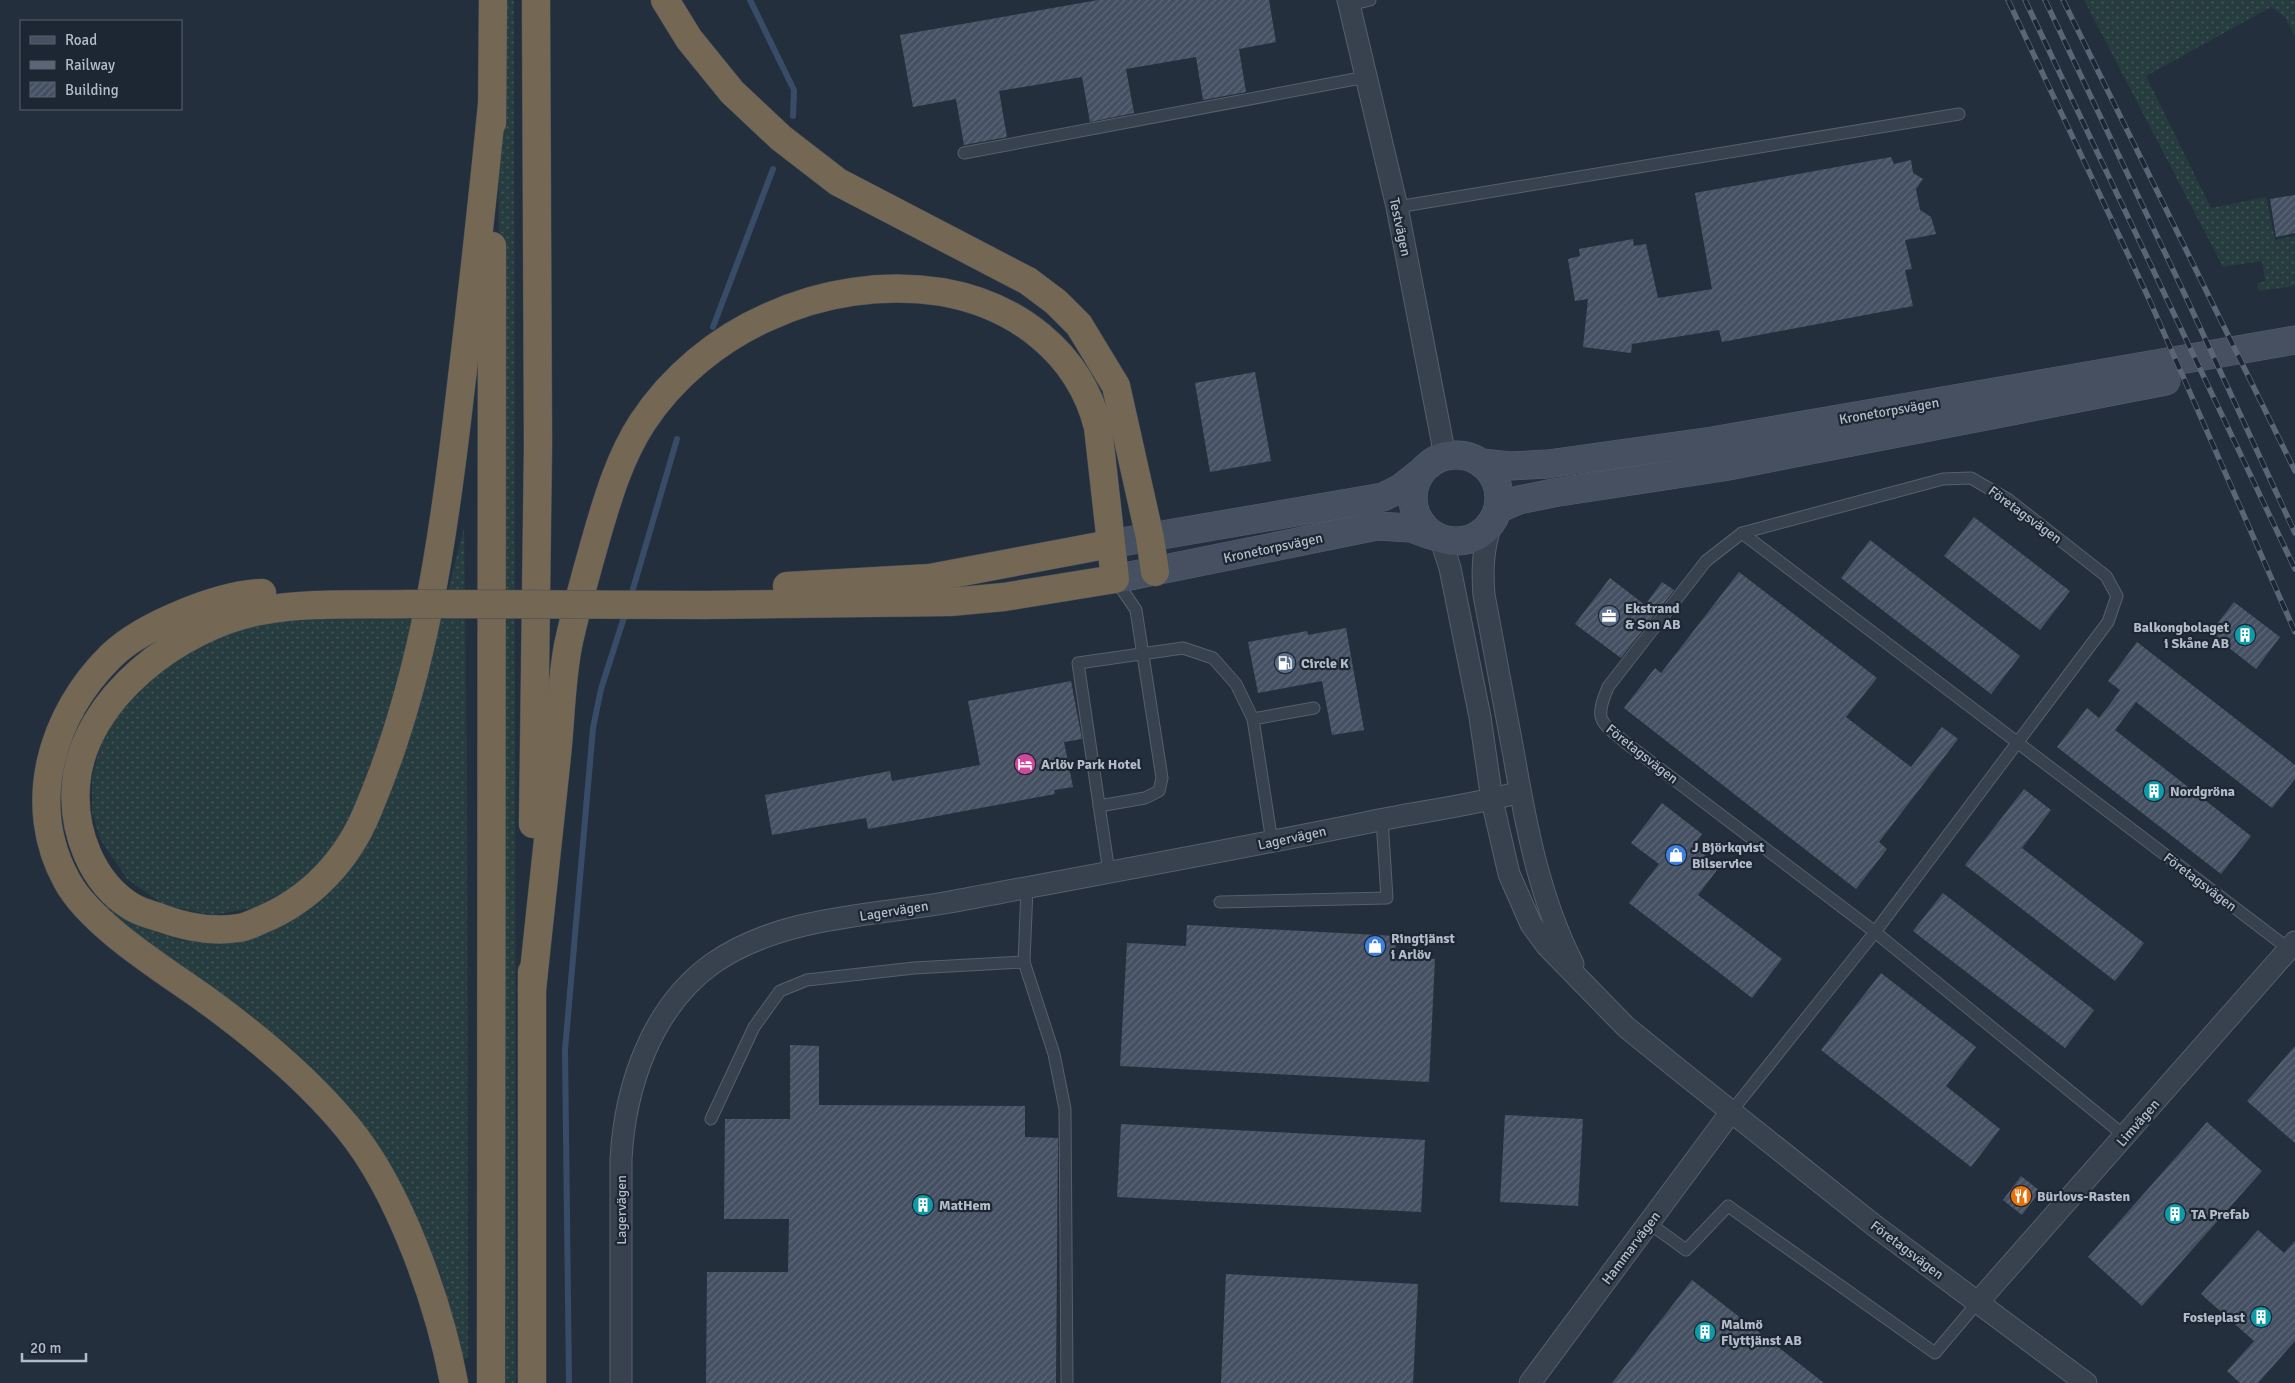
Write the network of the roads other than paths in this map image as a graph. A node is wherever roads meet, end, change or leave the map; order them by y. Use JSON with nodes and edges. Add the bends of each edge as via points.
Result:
{"nodes":[{"id":1,"x":493,"y":0,"type":"edge"},
{"id":2,"x":536,"y":0,"type":"edge"},
{"id":3,"x":665,"y":0,"type":"edge"},
{"id":4,"x":1370,"y":0,"type":"edge"},
{"id":5,"x":1348,"y":3,"type":"edge"},
{"id":6,"x":1366,"y":77,"type":"junction"},
{"id":7,"x":492,"y":105,"type":"junction"},
{"id":8,"x":1959,"y":114,"type":"dead end"},
{"id":9,"x":964,"y":153,"type":"dead end"},
{"id":10,"x":1397,"y":208,"type":"junction"},
{"id":11,"x":2295,"y":340,"type":"edge"},
{"id":12,"x":2295,"y":357,"type":"edge"},
{"id":13,"x":1445,"y":456,"type":"junction"},
{"id":14,"x":1482,"y":463,"type":"junction"},
{"id":15,"x":1420,"y":472,"type":"junction"},
{"id":16,"x":1495,"y":517,"type":"junction"},
{"id":17,"x":1742,"y":532,"type":"junction"},
{"id":18,"x":1436,"y":537,"type":"junction"},
{"id":19,"x":1150,"y":538,"type":"junction"},
{"id":20,"x":1110,"y":544,"type":"junction"},
{"id":21,"x":1155,"y":572,"type":"junction"},
{"id":22,"x":1115,"y":579,"type":"junction"},
{"id":23,"x":410,"y":598,"type":"junction"},
{"id":24,"x":706,"y":598,"type":"junction"},
{"id":25,"x":1143,"y":653,"type":"junction"},
{"id":26,"x":1314,"y":708,"type":"dead end"},
{"id":27,"x":1253,"y":718,"type":"junction"},
{"id":28,"x":2017,"y":741,"type":"junction"},
{"id":29,"x":1520,"y":792,"type":"junction"},
{"id":30,"x":1492,"y":800,"type":"junction"},
{"id":31,"x":1099,"y":806,"type":"junction"},
{"id":32,"x":1382,"y":819,"type":"junction"},
{"id":33,"x":1272,"y":842,"type":"junction"},
{"id":34,"x":1109,"y":872,"type":"junction"},
{"id":35,"x":1027,"y":888,"type":"junction"},
{"id":36,"x":1220,"y":902,"type":"dead end"},
{"id":37,"x":1875,"y":932,"type":"junction"},
{"id":38,"x":2292,"y":946,"type":"edge"},
{"id":39,"x":1024,"y":962,"type":"junction"},
{"id":40,"x":1582,"y":982,"type":"junction"},
{"id":41,"x":532,"y":990,"type":"junction"},
{"id":42,"x":1731,"y":1112,"type":"junction"},
{"id":43,"x":711,"y":1119,"type":"dead end"},
{"id":44,"x":2126,"y":1136,"type":"junction"},
{"id":45,"x":1649,"y":1223,"type":"junction"},
{"id":46,"x":1978,"y":1302,"type":"junction"},
{"id":47,"x":454,"y":1383,"type":"edge"},
{"id":48,"x":491,"y":1383,"type":"edge"},
{"id":49,"x":532,"y":1383,"type":"edge"},
{"id":50,"x":621,"y":1383,"type":"edge"},
{"id":51,"x":1067,"y":1383,"type":"edge"},
{"id":52,"x":1530,"y":1383,"type":"edge"},
{"id":53,"x":2086,"y":1383,"type":"edge"}],
"edges":[{"from":1,"to":7,"type":"highway"},
{"from":2,"to":41,"type":"highway","via":[[538,446]]},
{"from":3,"to":19,"type":"highway","via":[[689,39],[732,92],[781,138],[838,182],[1028,281],[1079,325],[1116,386]]},
{"from":4,"to":5,"type":"lane"},
{"from":5,"to":6,"type":"street","name":"Testvägen"},
{"from":6,"to":9,"type":"lane"},
{"from":6,"to":10,"type":"street","name":"Testvägen"},
{"from":7,"to":23,"type":"highway","via":[[440,554],[409,692],[388,761],[366,816],[334,867],[307,895],[242,928],[209,929],[175,923],[133,908],[113,892],[92,866],[78,828],[74,802],[85,743],[105,707],[136,674],[180,643],[223,622],[260,611]]},
{"from":7,"to":48,"type":"highway"},
{"from":8,"to":10,"type":"lane"},
{"from":10,"to":13,"type":"street","name":"Testvägen"},
{"from":11,"to":14,"type":"main road","name":"Kronetorpsvägen","via":[[1712,441],[1548,464],[1510,466]]},
{"from":12,"to":16,"type":"main road","name":"Kronetorpsvägen","via":[[1723,467],[1553,493],[1520,500]]},
{"from":13,"to":14,"type":"main road","via":[[1458,454]]},
{"from":13,"to":15,"type":"main road"},
{"from":14,"to":16,"type":"main road","via":[[1497,484],[1499,496]]},
{"from":15,"to":18,"type":"main road","via":[[1413,488],[1412,506],[1418,522]]},
{"from":15,"to":19,"type":"main road","via":[[1401,488],[1383,497]]},
{"from":16,"to":18,"type":"main road","via":[[1477,536],[1460,542]]},
{"from":16,"to":29,"type":"street","name":"Företagsvägen","via":[[1484,546],[1484,595]]},
{"from":17,"to":28,"type":"lane","name":"Företagsvägen"},
{"from":17,"to":28,"type":"lane","name":"Företagsvägen","via":[[1942,479],[1971,478],[2009,500],[2106,576],[2118,596],[2108,622]]},
{"from":17,"to":37,"type":"lane","name":"Företagsvägen","via":[[1706,561],[1608,687],[1599,708],[1602,723]]},
{"from":18,"to":21,"type":"main road","name":"Kronetorpsvägen","via":[[1411,528],[1377,526]]},
{"from":18,"to":30,"type":"street","name":"Företagsvägen","via":[[1450,568],[1480,717]]},
{"from":19,"to":20,"type":"main road"},
{"from":19,"to":21,"type":"highway"},
{"from":20,"to":22,"type":"highway"},
{"from":20,"to":24,"type":"highway","via":[[930,578]]},
{"from":20,"to":41,"type":"highway","via":[[1103,453],[1093,406],[1074,372],[1051,344],[998,308],[928,290],[865,290],[797,304],[758,321],[722,343],[685,372],[642,424],[617,475],[597,534],[569,644]]},
{"from":21,"to":22,"type":"main road","name":"Kronetorpsvägen"},
{"from":22,"to":24,"type":"highway","via":[[1004,597],[950,602]]},
{"from":22,"to":25,"type":"lane","via":[[1136,610]]},
{"from":23,"to":24,"type":"highway"},
{"from":23,"to":47,"type":"highway","via":[[303,591],[257,593],[208,605],[144,632],[112,654],[90,679],[69,711],[45,784],[46,822],[55,856],[68,884],[88,909],[120,937],[262,1044],[309,1084],[349,1130],[387,1188],[422,1267],[447,1343]]},
{"from":25,"to":27,"type":"lane","via":[[1182,648],[1213,658],[1236,684]]},
{"from":25,"to":31,"type":"lane","via":[[1162,778],[1160,791],[1145,798]]},
{"from":25,"to":31,"type":"lane","via":[[1078,663]]},
{"from":26,"to":27,"type":"lane"},
{"from":27,"to":33,"type":"lane"},
{"from":28,"to":37,"type":"lane","name":"Företagsvägen"},
{"from":28,"to":38,"type":"lane","name":"Företagsvägen"},
{"from":29,"to":30,"type":"street","name":"Lagervägen"},
{"from":29,"to":40,"type":"street","name":"Företagsvägen","via":[[1536,863],[1560,940]]},
{"from":30,"to":32,"type":"street","name":"Lagervägen"},
{"from":30,"to":40,"type":"street","name":"Företagsvägen","via":[[1509,874],[1530,924]]},
{"from":31,"to":34,"type":"lane"},
{"from":32,"to":33,"type":"street","name":"Lagervägen"},
{"from":32,"to":36,"type":"lane","via":[[1387,898]]},
{"from":33,"to":34,"type":"street","name":"Lagervägen"},
{"from":34,"to":35,"type":"street","name":"Lagervägen"},
{"from":35,"to":39,"type":"lane"},
{"from":35,"to":50,"type":"street","name":"Lagervägen","via":[[782,931],[714,963],[682,992],[647,1048],[629,1098],[623,1128]]},
{"from":37,"to":42,"type":"lane","name":"Företagsvägen"},
{"from":37,"to":44,"type":"lane","name":"Företagsvägen"},
{"from":38,"to":44,"type":"street","name":"Limvägen"},
{"from":39,"to":43,"type":"lane","via":[[914,968],[807,980],[780,991],[754,1027]]},
{"from":39,"to":51,"type":"lane","via":[[1054,1054],[1066,1109]]},
{"from":40,"to":42,"type":"street","name":"Företagsvägen","via":[[1626,1027]]},
{"from":41,"to":49,"type":"highway"},
{"from":42,"to":45,"type":"street","name":"Hammarvägen"},
{"from":42,"to":46,"type":"street","name":"Företagsvägen","via":[[1875,1226]]},
{"from":44,"to":46,"type":"street","name":"Limvägen"},
{"from":45,"to":46,"type":"lane","via":[[1686,1250],[1728,1206],[1935,1353]]},
{"from":45,"to":52,"type":"street","name":"Hammarvägen"},
{"from":46,"to":53,"type":"street","name":"Företagsvägen"}]}
